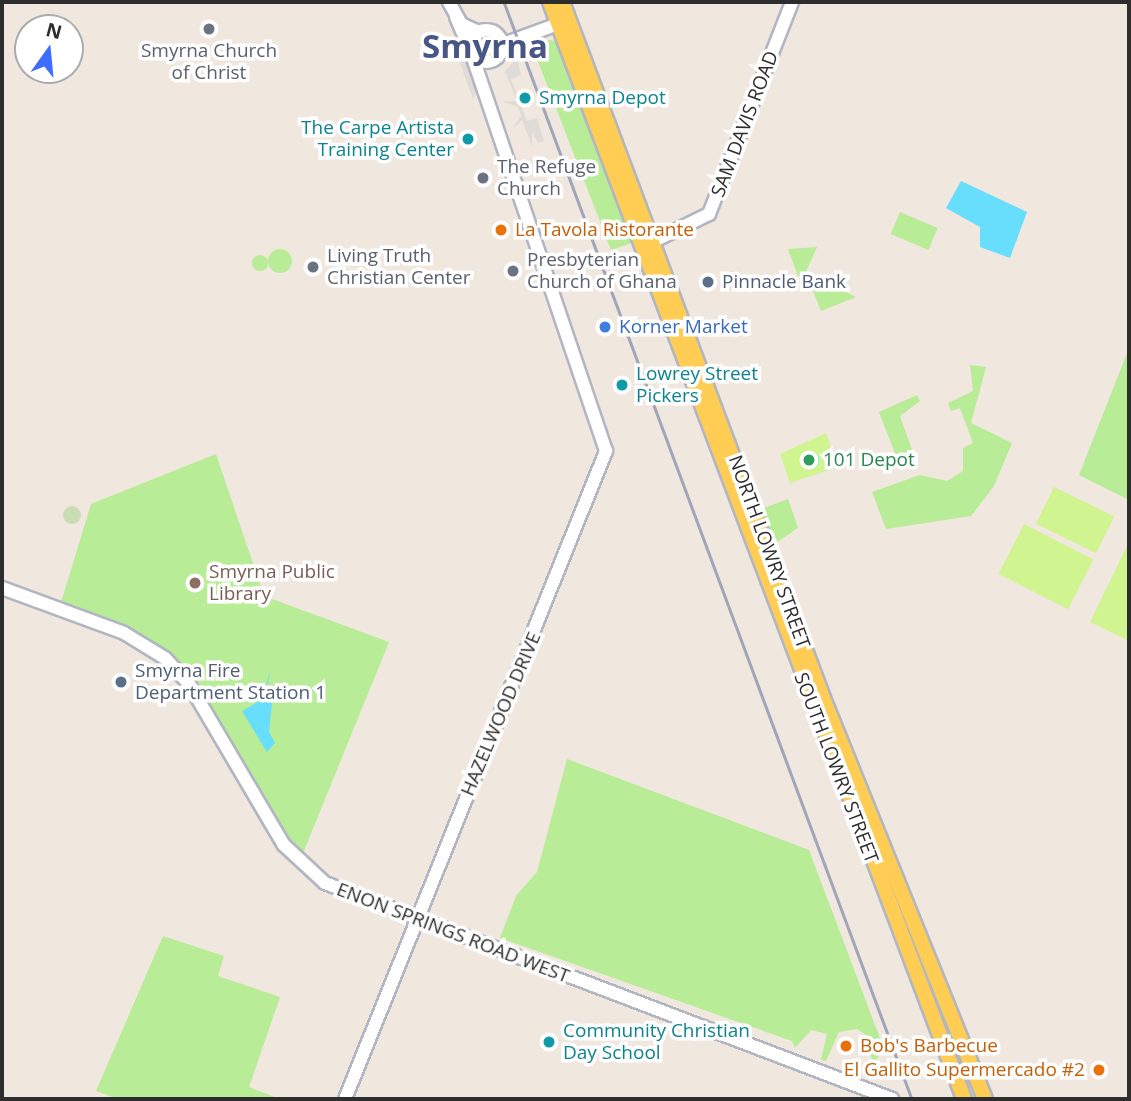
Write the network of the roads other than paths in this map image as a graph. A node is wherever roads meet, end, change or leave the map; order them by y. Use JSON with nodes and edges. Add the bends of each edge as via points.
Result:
{"nodes":[{"id":1,"x":449,"y":2,"type":"edge"},
{"id":2,"x":550,"y":2,"type":"edge"},
{"id":3,"x":562,"y":2,"type":"edge"},
{"id":4,"x":792,"y":2,"type":"edge"},
{"id":5,"x":456,"y":17,"type":"junction"},
{"id":6,"x":564,"y":23,"type":"junction"},
{"id":7,"x":479,"y":32,"type":"junction"},
{"id":8,"x":501,"y":45,"type":"junction"},
{"id":9,"x":471,"y":52,"type":"junction"},
{"id":10,"x":494,"y":60,"type":"junction"},
{"id":11,"x":483,"y":88,"type":"junction"},
{"id":12,"x":648,"y":245,"type":"junction"},
{"id":13,"x":2,"y":588,"type":"edge"},
{"id":14,"x":414,"y":920,"type":"junction"},
{"id":15,"x":345,"y":1099,"type":"edge"},
{"id":16,"x":892,"y":1099,"type":"edge"},
{"id":17,"x":964,"y":1099,"type":"edge"},
{"id":18,"x":985,"y":1099,"type":"edge"}],
"edges":[{"from":1,"to":5,"type":"street","name":"HAZELWOOD DRIVE"},
{"from":2,"to":6,"type":"main road","name":"SOUTH LOWRY STREET"},
{"from":3,"to":6,"type":"main road"},
{"from":4,"to":12,"type":"street","name":"SAM DAVIS ROAD","via":[[718,197],[692,227]]},
{"from":5,"to":7,"type":"street"},
{"from":5,"to":9,"type":"street","name":"HAZELWOOD DRIVE"},
{"from":6,"to":8,"type":"street"},
{"from":6,"to":12,"type":"main road","name":"SOUTH LOWRY STREET"},
{"from":7,"to":8,"type":"street","via":[[495,34]]},
{"from":7,"to":9,"type":"street"},
{"from":8,"to":10,"type":"street"},
{"from":9,"to":10,"type":"street","via":[[482,62]]},
{"from":9,"to":11,"type":"street","name":"HAZELWOOD DRIVE"},
{"from":10,"to":11,"type":"street"},
{"from":11,"to":14,"type":"street","name":"HAZELWOOD DRIVE","via":[[568,324],[606,447],[600,478]]},
{"from":12,"to":17,"type":"main road","name":"SOUTH LOWRY STREET"},
{"from":12,"to":18,"type":"main road","name":"NORTH LOWRY STREET"},
{"from":13,"to":14,"type":"street","name":"ENON SPRINGS ROAD WEST","via":[[135,638],[165,658],[188,684],[299,863],[325,883]]},
{"from":14,"to":15,"type":"street","name":"HAZELWOOD DRIVE"},
{"from":14,"to":16,"type":"street","name":"ENON SPRINGS ROAD WEST"}]}
